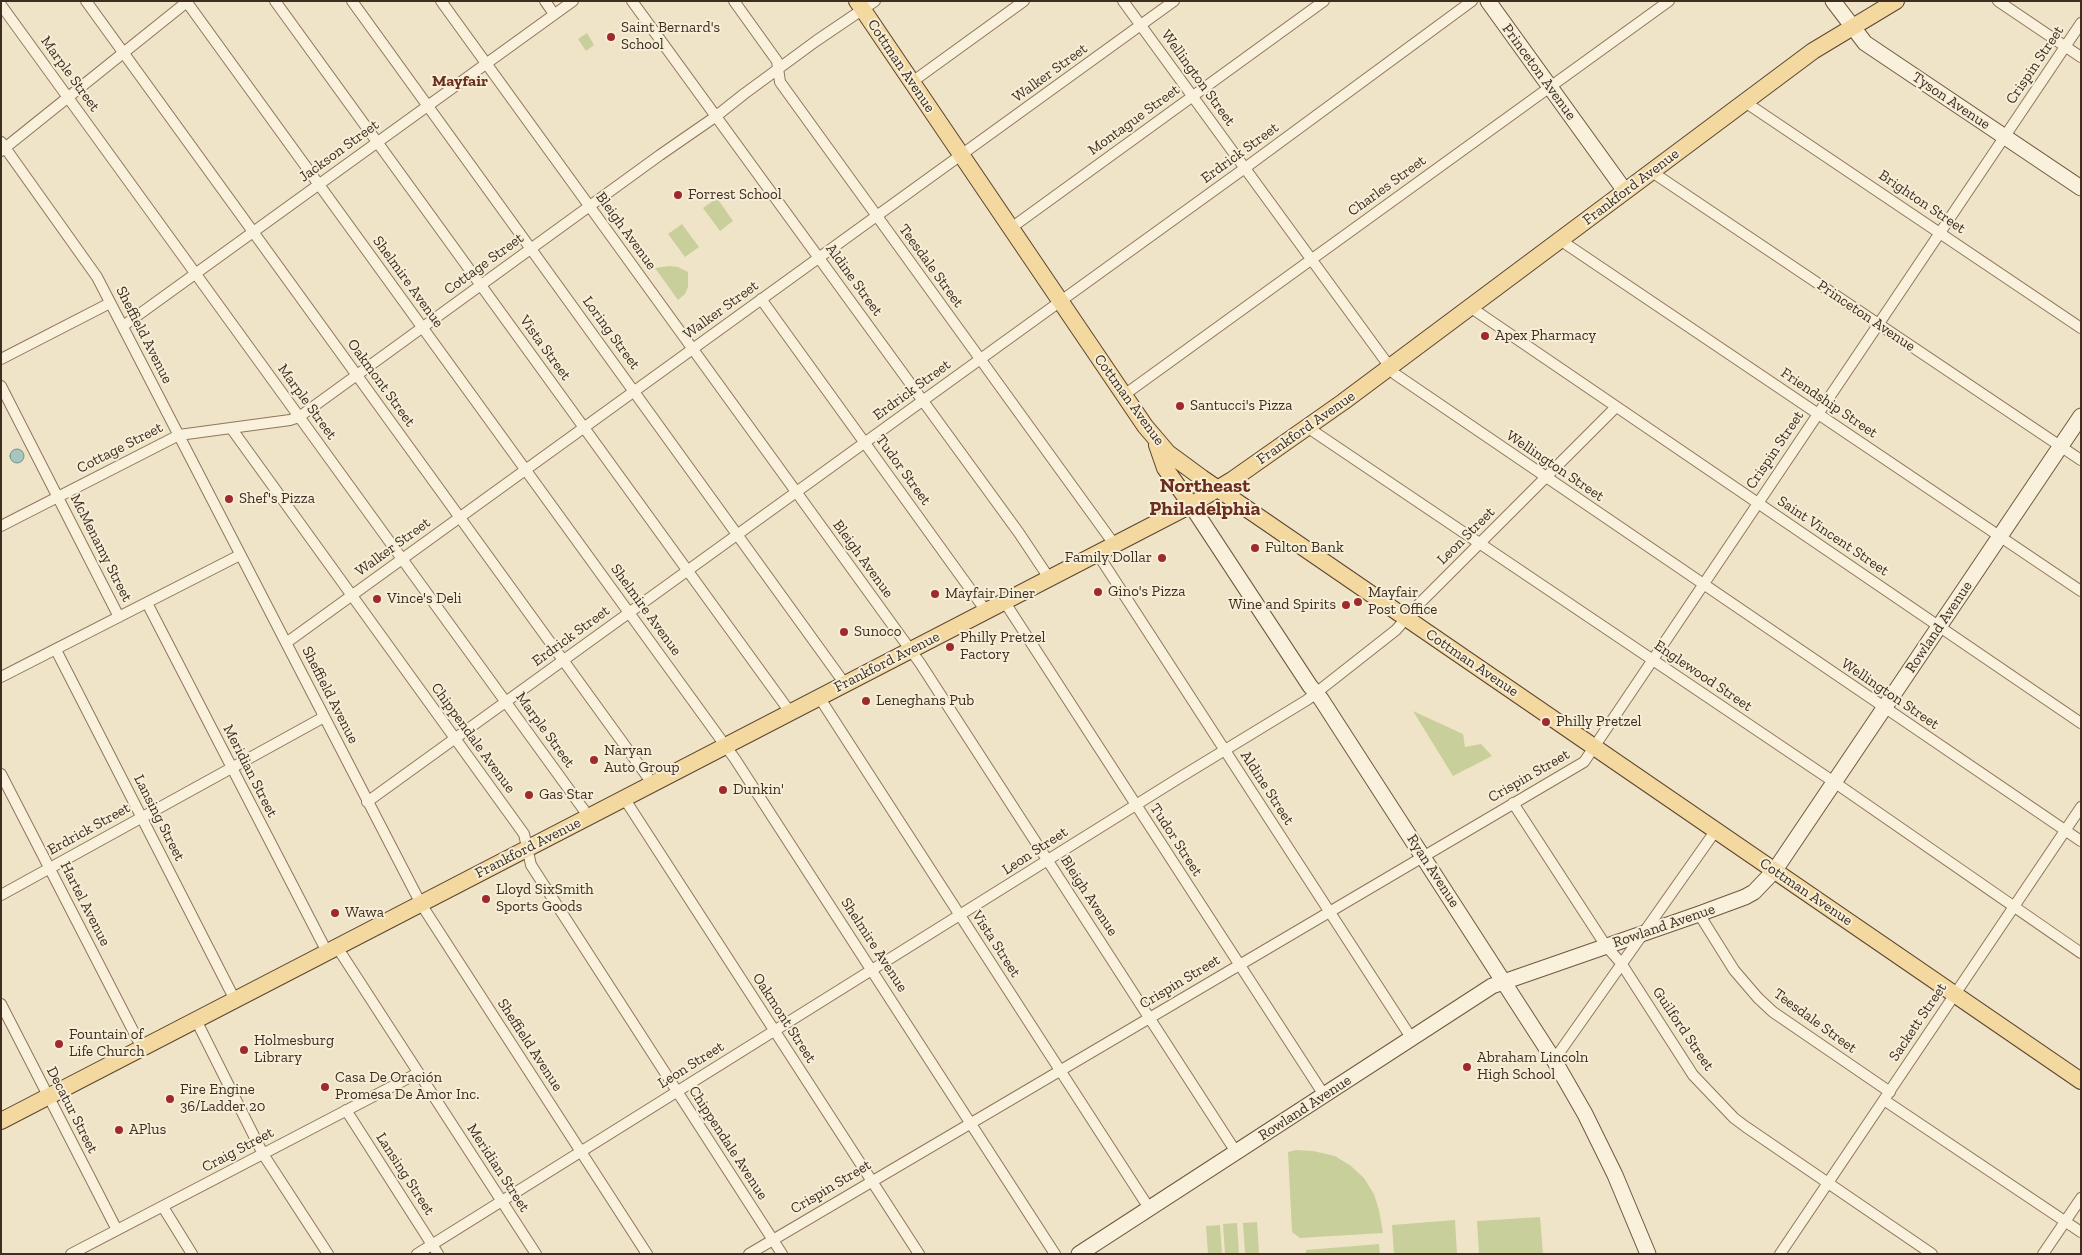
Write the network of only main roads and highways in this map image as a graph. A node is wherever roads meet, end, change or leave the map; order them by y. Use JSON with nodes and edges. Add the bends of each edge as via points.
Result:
{"nodes":[{"id":1,"x":1896,"y":1,"type":"edge"},
{"id":2,"x":865,"y":4,"type":"edge"},
{"id":3,"x":1155,"y":440,"type":"junction"},
{"id":4,"x":1217,"y":489,"type":"junction"},
{"id":5,"x":1190,"y":505,"type":"junction"},
{"id":6,"x":2081,"y":1081,"type":"edge"},
{"id":7,"x":1,"y":1121,"type":"edge"}],
"edges":[{"from":1,"to":4,"type":"main road","name":"Frankford Avenue","via":[[1813,51],[1389,368]]},
{"from":2,"to":3,"type":"main road","name":"Cottman Avenue","via":[[912,82]]},
{"from":3,"to":4,"type":"main road","name":"Cottman Avenue","via":[[1175,459]]},
{"from":3,"to":5,"type":"main road","via":[[1165,468]]},
{"from":4,"to":5,"type":"main road","name":"Frankford Avenue"},
{"from":4,"to":6,"type":"main road","name":"Cottman Avenue"},
{"from":5,"to":7,"type":"main road","name":"Frankford Avenue"}]}
